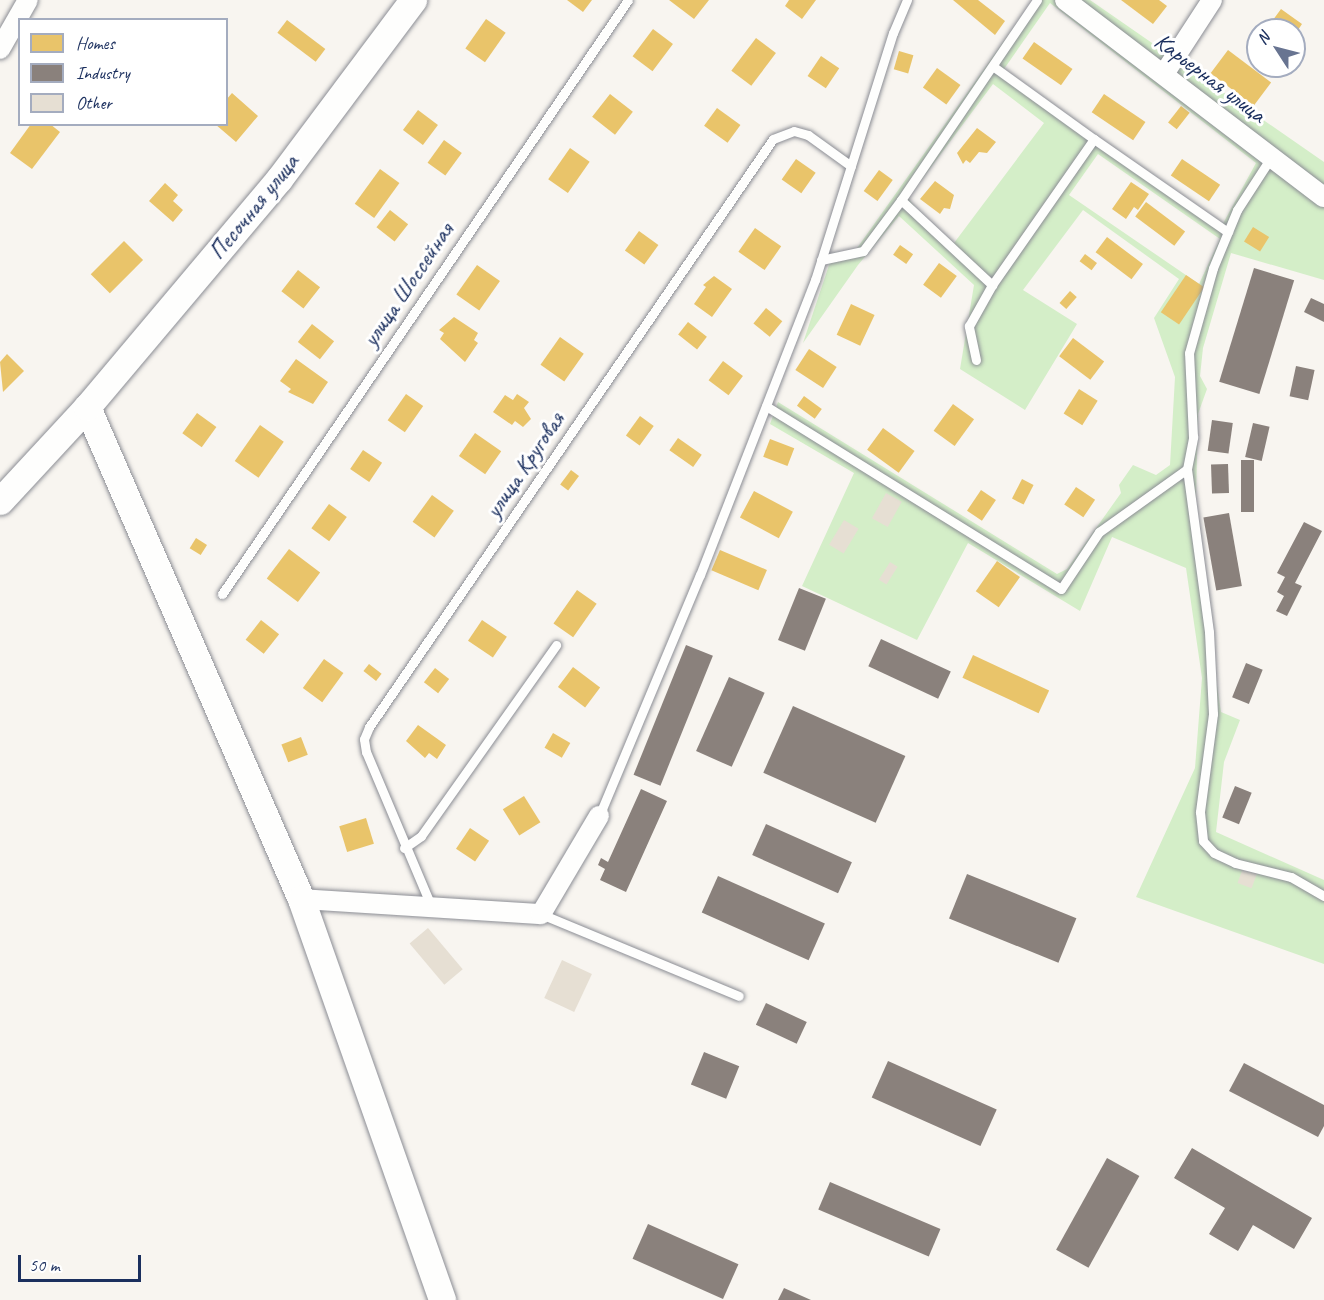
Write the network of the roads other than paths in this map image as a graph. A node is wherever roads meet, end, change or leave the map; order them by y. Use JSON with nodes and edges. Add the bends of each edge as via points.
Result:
{"nodes":[{"id":1,"x":28,"y":0,"type":"edge"},
{"id":2,"x":413,"y":0,"type":"edge"},
{"id":3,"x":628,"y":0,"type":"edge"},
{"id":4,"x":907,"y":0,"type":"edge"},
{"id":5,"x":1037,"y":0,"type":"edge"},
{"id":6,"x":1065,"y":0,"type":"edge"},
{"id":7,"x":1212,"y":0,"type":"edge"},
{"id":8,"x":0,"y":49,"type":"edge"},
{"id":9,"x":994,"y":67,"type":"junction"},
{"id":10,"x":1164,"y":74,"type":"junction"},
{"id":11,"x":1094,"y":139,"type":"junction"},
{"id":12,"x":1272,"y":156,"type":"junction"},
{"id":13,"x":852,"y":166,"type":"junction"},
{"id":14,"x":1324,"y":197,"type":"edge"},
{"id":15,"x":901,"y":200,"type":"junction"},
{"id":16,"x":1228,"y":232,"type":"junction"},
{"id":17,"x":821,"y":260,"type":"junction"},
{"id":18,"x":992,"y":285,"type":"junction"},
{"id":19,"x":976,"y":360,"type":"dead end"},
{"id":20,"x":766,"y":406,"type":"junction"},
{"id":21,"x":87,"y":407,"type":"junction"},
{"id":22,"x":1187,"y":470,"type":"junction"},
{"id":23,"x":0,"y":501,"type":"edge"},
{"id":24,"x":222,"y":594,"type":"dead end"},
{"id":25,"x":556,"y":645,"type":"dead end"},
{"id":26,"x":599,"y":816,"type":"joint"},
{"id":27,"x":404,"y":848,"type":"junction"},
{"id":28,"x":1324,"y":896,"type":"edge"},
{"id":29,"x":301,"y":899,"type":"junction"},
{"id":30,"x":432,"y":908,"type":"junction"},
{"id":31,"x":541,"y":914,"type":"junction"},
{"id":32,"x":739,"y":996,"type":"dead end"},
{"id":33,"x":442,"y":1300,"type":"edge"}],
"edges":[{"from":1,"to":8,"type":"street"},
{"from":2,"to":21,"type":"street","name":"Песочная улица","via":[[279,178]]},
{"from":3,"to":24,"type":"lane","name":"улица Шоссейная"},
{"from":4,"to":13,"type":"lane"},
{"from":5,"to":9,"type":"lane"},
{"from":6,"to":10,"type":"street","name":"Карьерная улица"},
{"from":7,"to":10,"type":"street"},
{"from":9,"to":11,"type":"lane"},
{"from":9,"to":15,"type":"lane"},
{"from":10,"to":12,"type":"street","name":"Карьерная улица"},
{"from":11,"to":16,"type":"lane"},
{"from":11,"to":18,"type":"lane"},
{"from":12,"to":14,"type":"street","name":"Карьерная улица"},
{"from":12,"to":16,"type":"lane"},
{"from":13,"to":17,"type":"lane"},
{"from":13,"to":27,"type":"lane","name":"улица Круговая","via":[[808,135],[794,131],[773,139],[369,727],[364,739],[366,752]]},
{"from":15,"to":17,"type":"lane","via":[[863,251]]},
{"from":15,"to":18,"type":"lane"},
{"from":16,"to":22,"type":"lane","via":[[1213,268],[1189,353],[1193,437]]},
{"from":17,"to":20,"type":"lane"},
{"from":18,"to":19,"type":"lane","via":[[969,326]]},
{"from":20,"to":22,"type":"lane","via":[[1061,589],[1099,532]]},
{"from":20,"to":26,"type":"lane"},
{"from":21,"to":23,"type":"street","name":"Песочная улица"},
{"from":21,"to":29,"type":"street"},
{"from":22,"to":28,"type":"lane","via":[[1209,632],[1213,714],[1200,812],[1203,841],[1214,853],[1235,863],[1291,877]]},
{"from":25,"to":27,"type":"lane","via":[[420,836]]},
{"from":26,"to":31,"type":"street"},
{"from":27,"to":30,"type":"lane","name":"улица Круговая"},
{"from":29,"to":30,"type":"street"},
{"from":29,"to":33,"type":"street"},
{"from":30,"to":31,"type":"street"},
{"from":31,"to":32,"type":"lane"}]}
